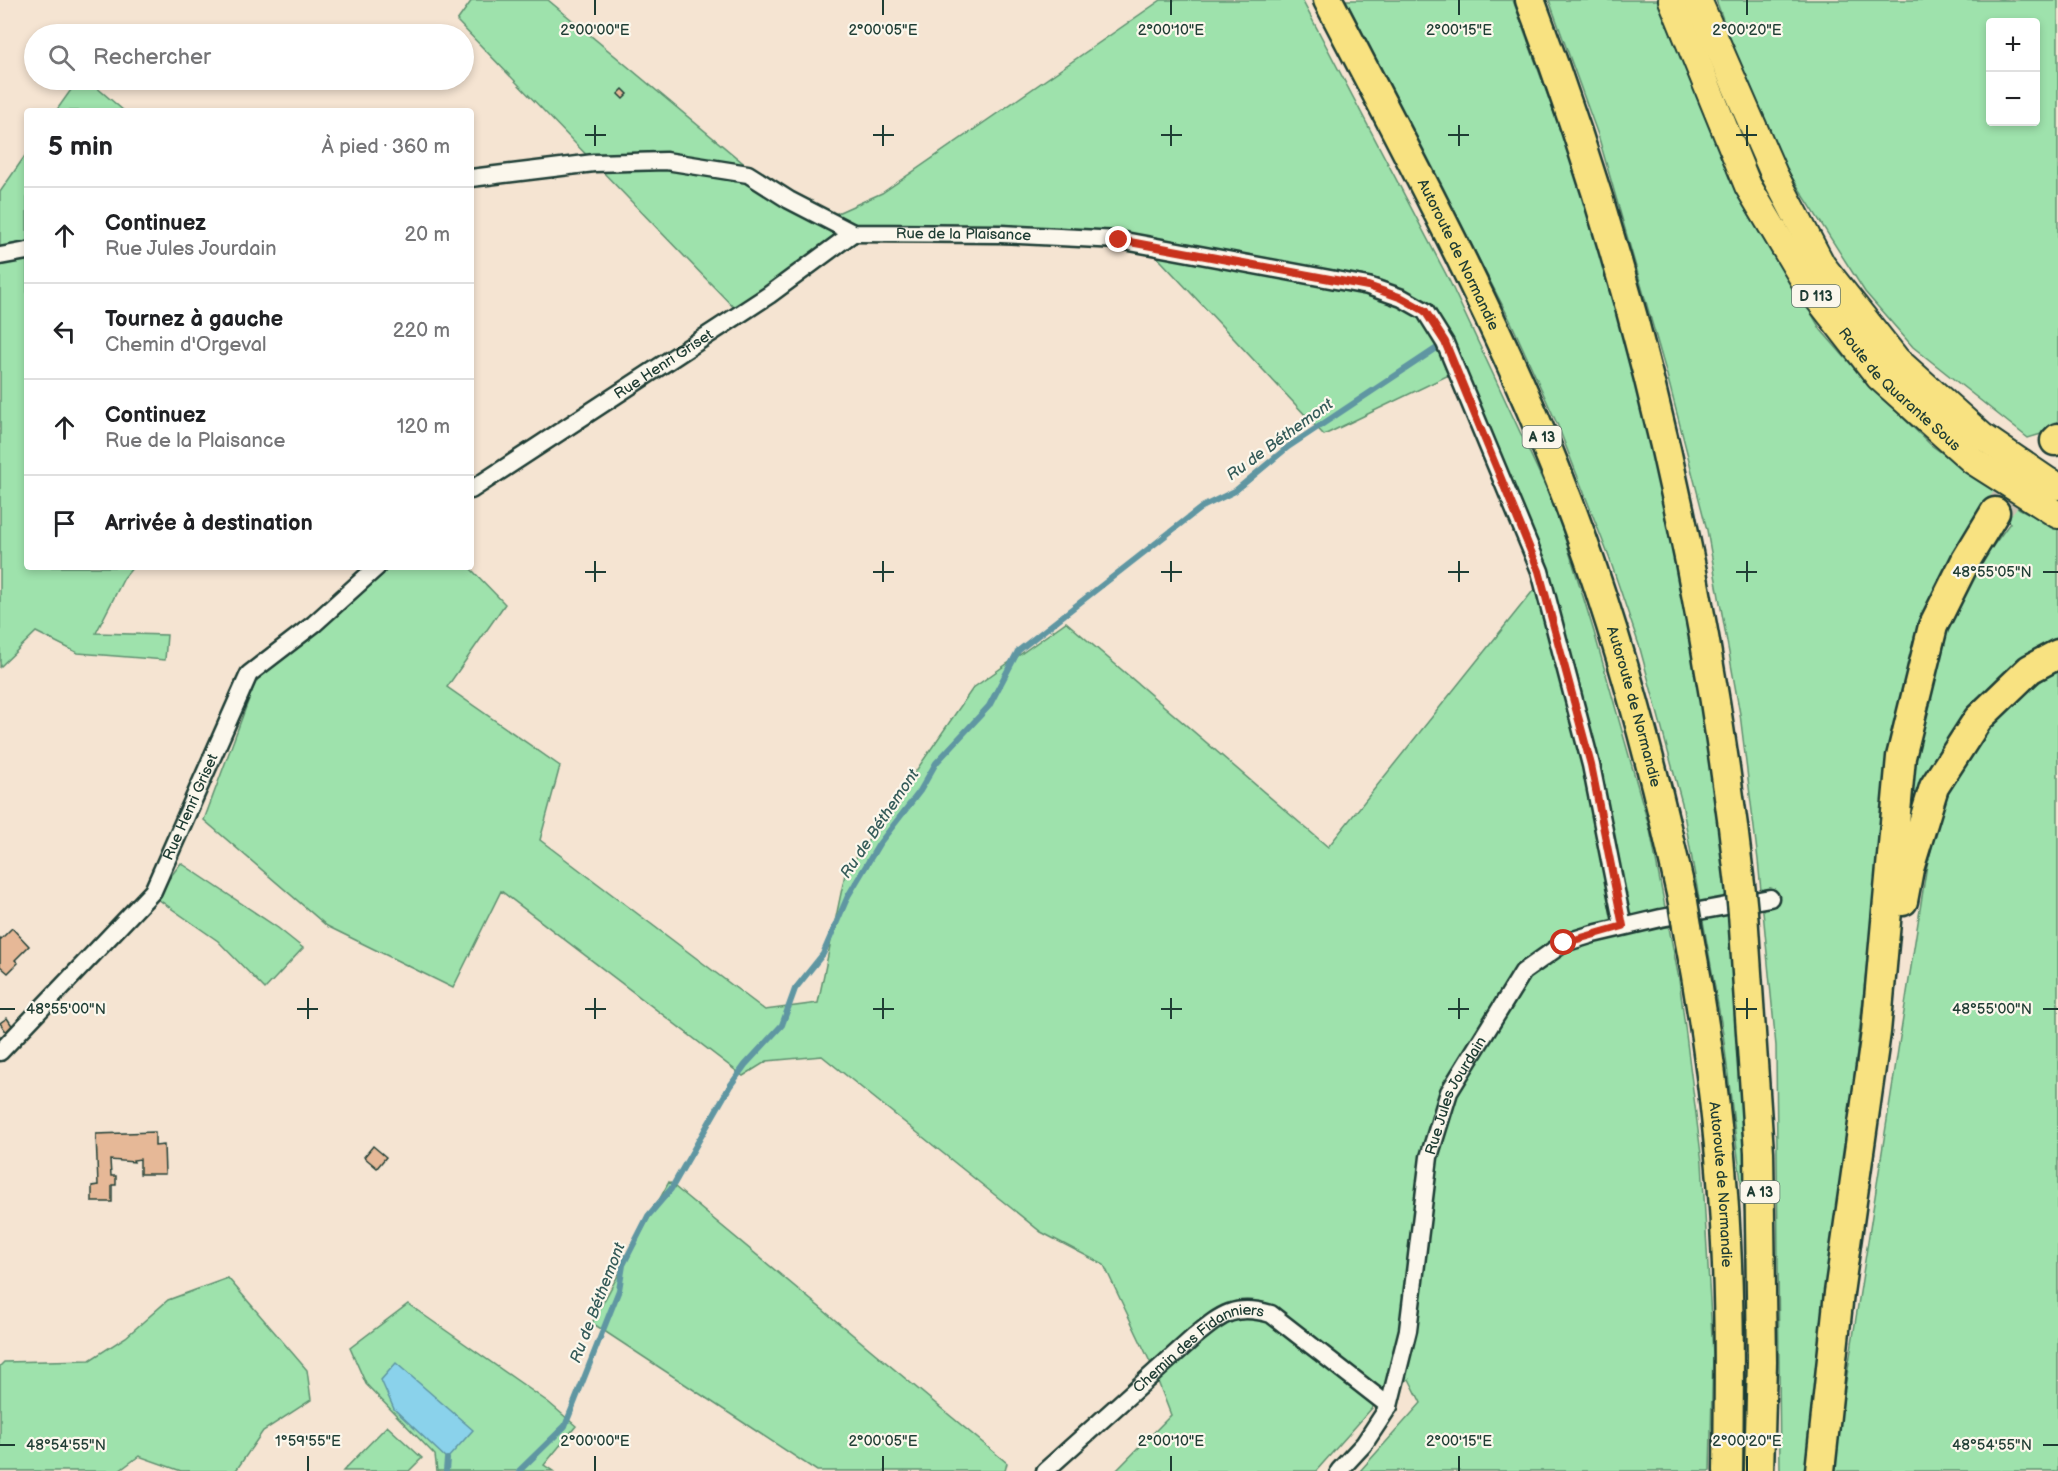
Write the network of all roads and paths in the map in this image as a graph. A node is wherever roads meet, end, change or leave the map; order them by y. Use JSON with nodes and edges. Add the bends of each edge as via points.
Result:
{"nodes":[{"id":1,"x":1328,"y":0,"type":"edge"},
{"id":2,"x":1530,"y":0,"type":"edge"},
{"id":3,"x":1672,"y":0,"type":"edge"},
{"id":4,"x":1698,"y":0,"type":"edge"},
{"id":5,"x":474,"y":178,"type":"edge"},
{"id":6,"x":853,"y":233,"type":"junction"},
{"id":7,"x":24,"y":252,"type":"edge"},
{"id":8,"x":0,"y":256,"type":"edge"},
{"id":9,"x":2058,"y":486,"type":"edge"},
{"id":10,"x":474,"y":488,"type":"edge"},
{"id":11,"x":1995,"y":512,"type":"tunnel mouth"},
{"id":12,"x":2058,"y":515,"type":"edge"},
{"id":13,"x":374,"y":570,"type":"edge"},
{"id":14,"x":2058,"y":654,"type":"edge"},
{"id":15,"x":1770,"y":898,"type":"dead end"},
{"id":16,"x":1623,"y":926,"type":"junction"},
{"id":17,"x":1876,"y":1032,"type":"junction"},
{"id":18,"x":0,"y":1052,"type":"edge"},
{"id":19,"x":1389,"y":1406,"type":"junction"},
{"id":20,"x":1045,"y":1471,"type":"edge"},
{"id":21,"x":1339,"y":1471,"type":"edge"},
{"id":22,"x":1728,"y":1471,"type":"edge"},
{"id":23,"x":1759,"y":1471,"type":"edge"},
{"id":24,"x":1820,"y":1471,"type":"edge"}],
"edges":[{"from":1,"to":22,"type":"highway","name":"Autoroute de Normandie","number":"A 13","via":[[1486,309],[1560,480],[1640,720],[1685,914],[1709,1061],[1726,1243]]},
{"from":2,"to":23,"type":"highway","number":"A 13","via":[[1627,299],[1662,431],[1713,682],[1742,903],[1759,1152]]},
{"from":3,"to":12,"type":"main road","name":"Route de Quarante Sous","number":"D 113","via":[[1748,186],[1805,282],[1879,377],[1973,461]]},
{"from":4,"to":9,"type":"main road","name":"Route de Quarante Sous","number":"D 113","via":[[1774,174],[1822,265],[1897,360],[1982,436]]},
{"from":5,"to":6,"type":"street","name":"Rue de la Plaisance","via":[[594,163],[666,161],[748,174]]},
{"from":6,"to":10,"type":"street","name":"Rue Henri Griset","via":[[769,295]]},
{"from":6,"to":16,"type":"street","name":"Rue de la Plaisance","via":[[1119,240],[1368,286],[1425,311],[1445,342],[1539,571],[1591,765]]},
{"from":7,"to":8,"type":"street"},
{"from":11,"to":17,"type":"highway","via":[[1933,626],[1901,757]]},
{"from":13,"to":18,"type":"street","name":"Rue Henri Griset","via":[[314,624],[249,674],[153,891]]},
{"from":14,"to":17,"type":"highway","via":[[2030,669],[1978,718],[1934,787],[1909,869]]},
{"from":15,"to":16,"type":"street","name":"Rue Jules Jourdain"},
{"from":16,"to":19,"type":"street","name":"Rue Jules Jourdain","via":[[1564,943],[1523,972],[1449,1092],[1429,1157],[1407,1330]]},
{"from":17,"to":24,"type":"highway","via":[[1839,1293]]},
{"from":19,"to":20,"type":"street","name":"Chemin des Fidanniers","via":[[1271,1314],[1241,1308],[1217,1318],[1194,1337]]},
{"from":19,"to":21,"type":"street","name":"Rue Jules Jourdain","via":[[1364,1444]]}]}
